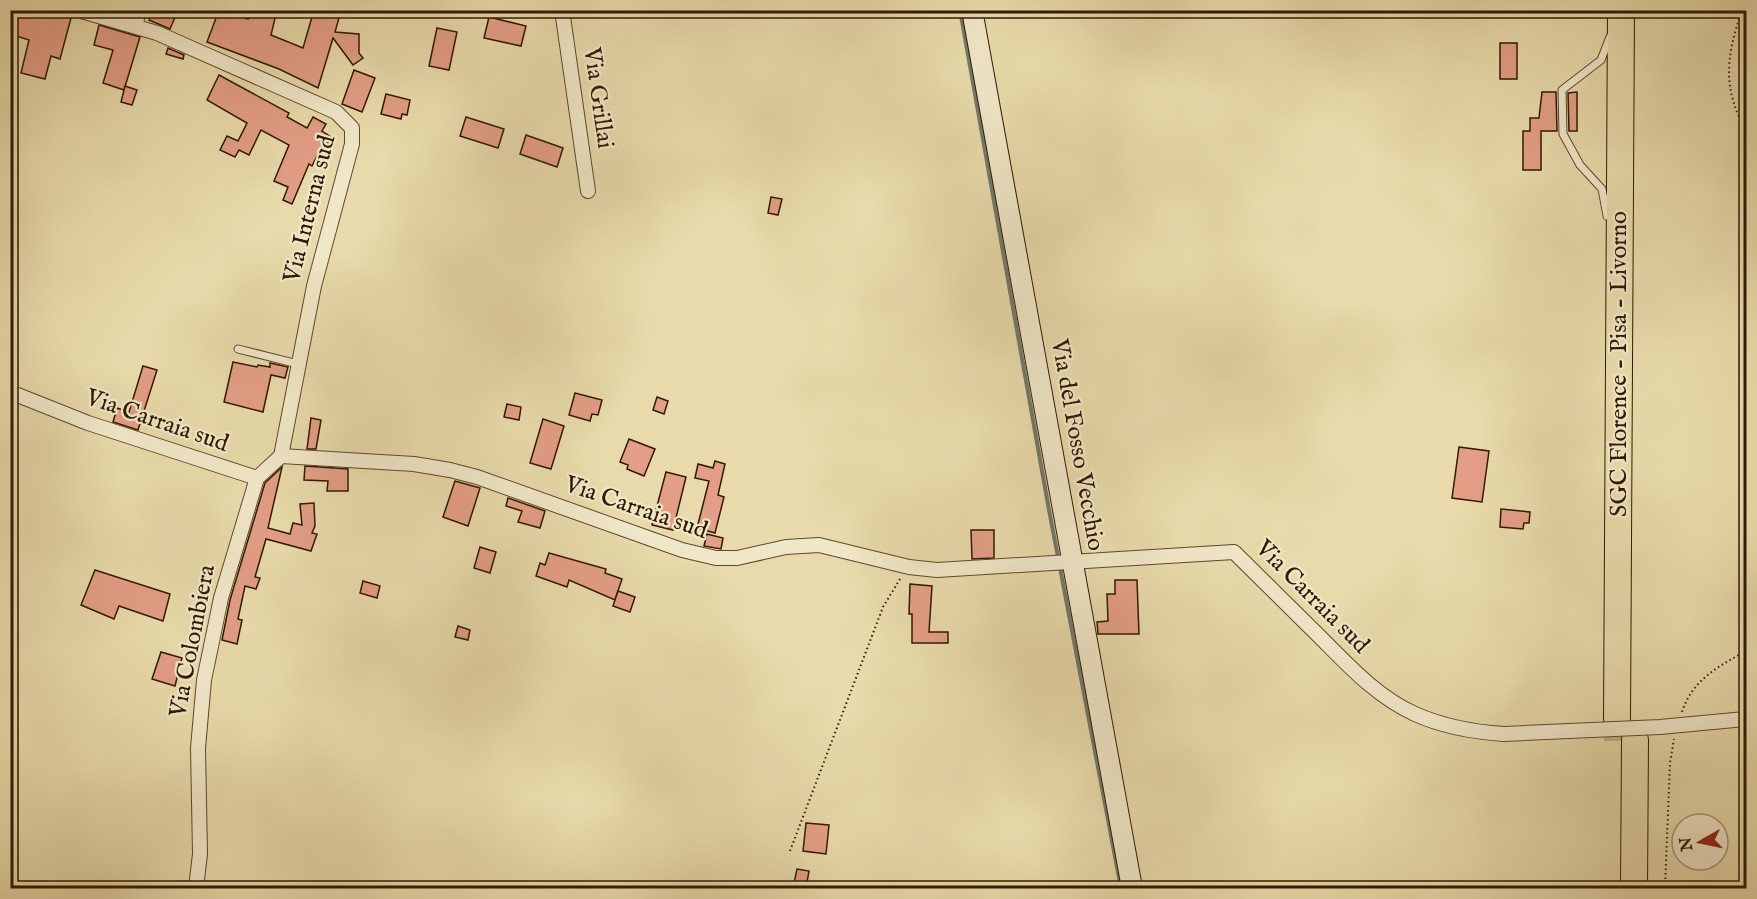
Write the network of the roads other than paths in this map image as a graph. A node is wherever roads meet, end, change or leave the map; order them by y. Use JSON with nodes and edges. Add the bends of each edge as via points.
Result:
{"nodes":[{"id":1,"x":78,"y":10,"type":"edge"},
{"id":2,"x":138,"y":10,"type":"edge"},
{"id":3,"x":562,"y":10,"type":"edge"},
{"id":4,"x":972,"y":10,"type":"edge"},
{"id":5,"x":1637,"y":10,"type":"edge"},
{"id":6,"x":1615,"y":20,"type":"edge"},
{"id":7,"x":136,"y":26,"type":"junction"},
{"id":8,"x":588,"y":191,"type":"dead end"},
{"id":9,"x":1608,"y":228,"type":"dead end"},
{"id":10,"x":238,"y":349,"type":"dead end"},
{"id":11,"x":1611,"y":361,"type":"dead end"},
{"id":12,"x":298,"y":363,"type":"junction"},
{"id":13,"x":1619,"y":388,"type":"junction"},
{"id":14,"x":10,"y":392,"type":"edge"},
{"id":15,"x":280,"y":456,"type":"junction"},
{"id":16,"x":257,"y":478,"type":"junction"},
{"id":17,"x":1064,"y":562,"type":"junction"},
{"id":18,"x":1746,"y":719,"type":"edge"},
{"id":19,"x":1626,"y":729,"type":"junction"},
{"id":20,"x":196,"y":888,"type":"edge"},
{"id":21,"x":1132,"y":888,"type":"edge"},
{"id":22,"x":1617,"y":888,"type":"edge"},
{"id":23,"x":1634,"y":888,"type":"edge"}],
"edges":[{"from":1,"to":7,"type":"street","name":"Via Interna sud"},
{"from":2,"to":7,"type":"street"},
{"from":3,"to":8,"type":"street","name":"Via Grillai"},
{"from":4,"to":17,"type":"street","name":"Via del Fosso Vecchio"},
{"from":5,"to":19,"type":"highway","name":"SGC Florence - Pisa - Livorno"},
{"from":6,"to":9,"type":"lane","via":[[1601,60],[1562,90],[1563,134],[1580,165],[1602,189]]},
{"from":6,"to":13,"type":"highway","name":"SGC Florence - Pisa - Livorno"},
{"from":7,"to":12,"type":"street","name":"Via Interna sud","via":[[336,112],[352,128],[352,144],[319,265]]},
{"from":10,"to":12,"type":"lane"},
{"from":11,"to":13,"type":"lane"},
{"from":12,"to":15,"type":"street","name":"Via Interna sud"},
{"from":13,"to":19,"type":"highway","name":"SGC Florence - Pisa - Livorno"},
{"from":14,"to":16,"type":"street","name":"Via Carraia sud","via":[[88,423]]},
{"from":15,"to":16,"type":"street"},
{"from":15,"to":17,"type":"street","name":"Via Carraia sud","via":[[414,464],[450,470],[682,550],[716,558],[737,558],[809,544],[909,567],[952,570]]},
{"from":16,"to":20,"type":"street","name":"Via Colombiera","via":[[224,588],[204,680],[198,748],[200,854]]},
{"from":17,"to":18,"type":"street","name":"Via Carraia sud","bridge":true,"via":[[1234,552],[1385,697],[1435,722],[1467,730],[1504,734]]},
{"from":17,"to":21,"type":"street","name":"Via del Fosso Vecchio"},
{"from":19,"to":22,"type":"highway","name":"SGC Florence - Pisa - Livorno"},
{"from":19,"to":23,"type":"highway","name":"SGC Florence - Pisa - Livorno"}]}
